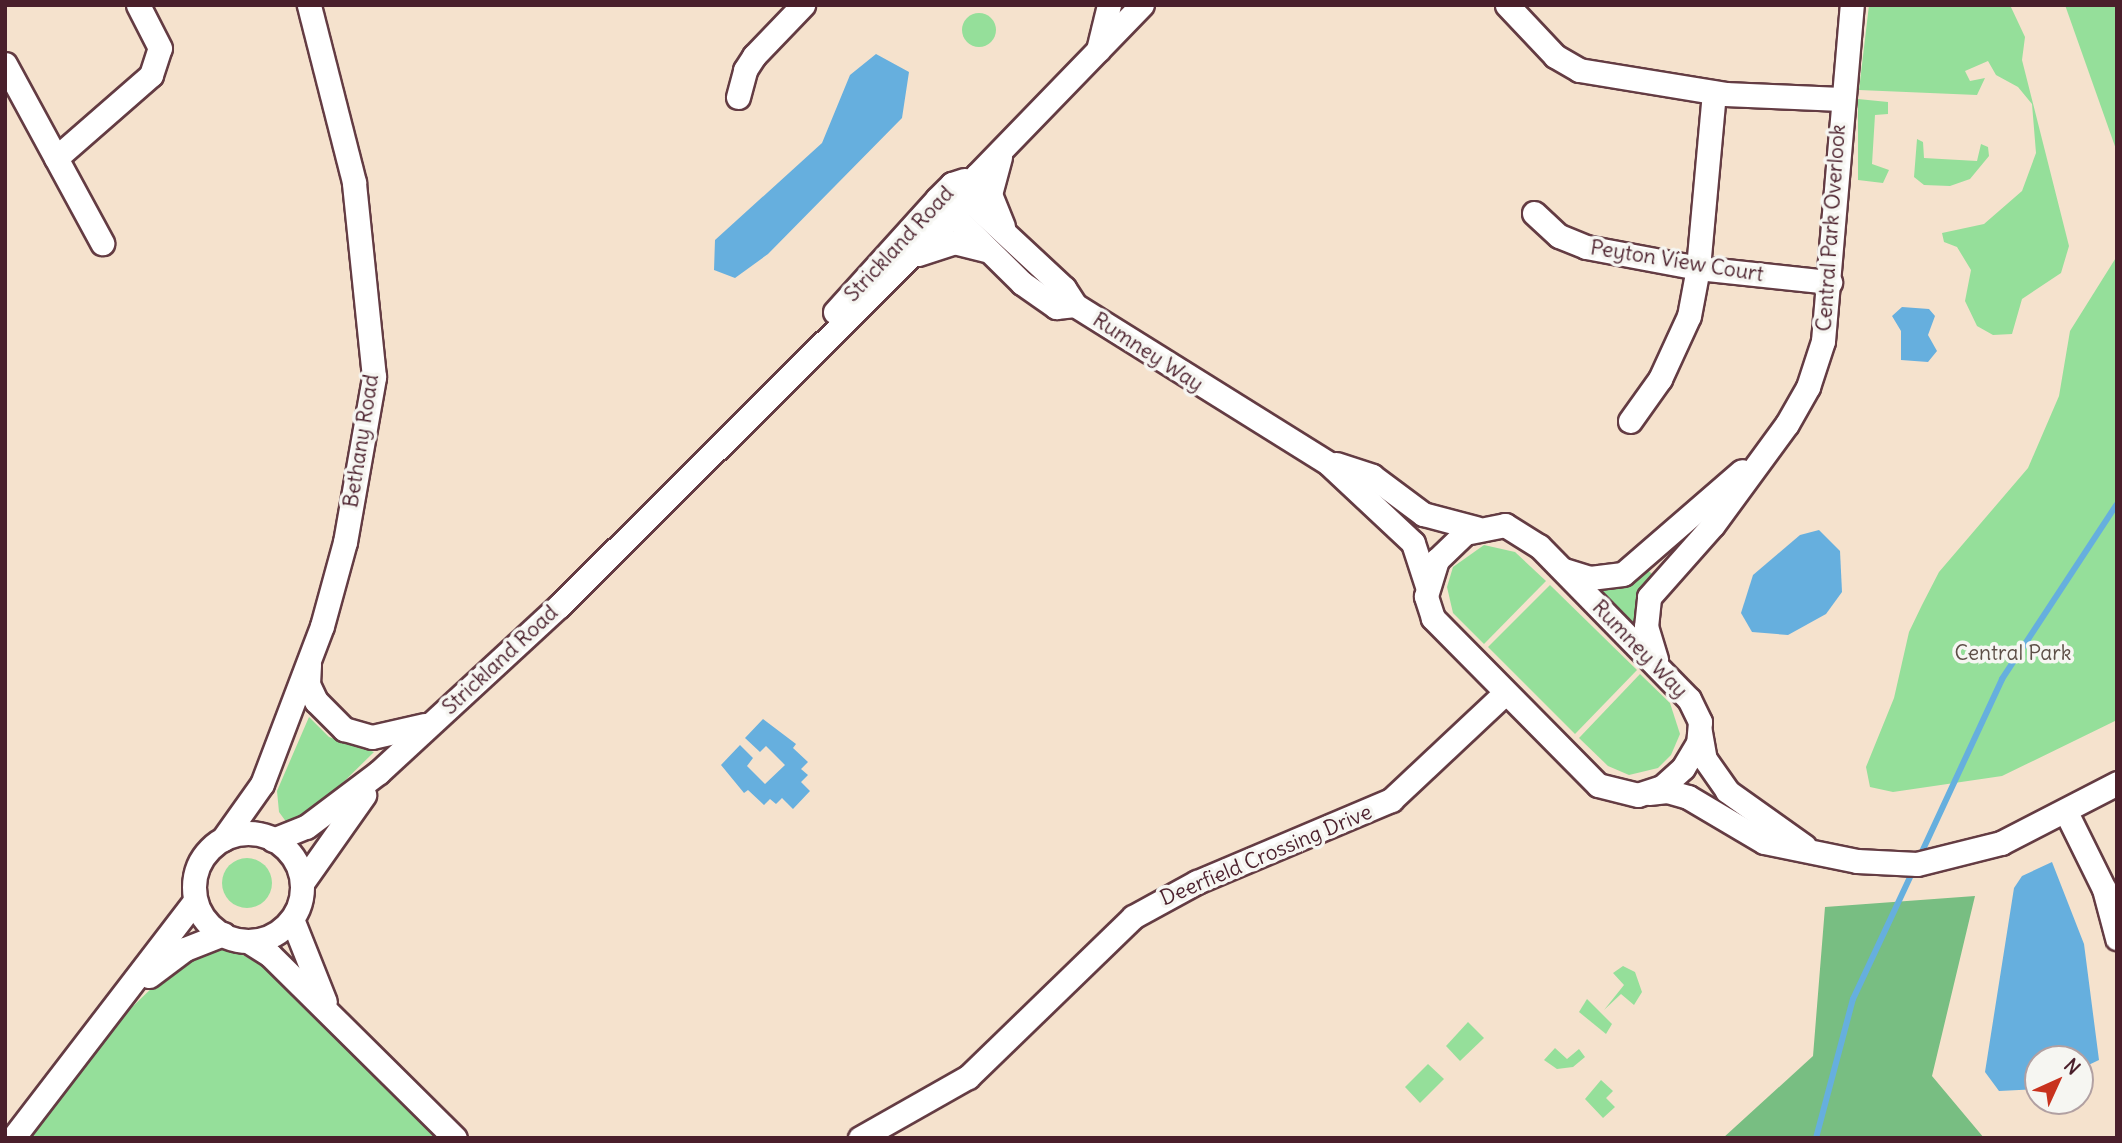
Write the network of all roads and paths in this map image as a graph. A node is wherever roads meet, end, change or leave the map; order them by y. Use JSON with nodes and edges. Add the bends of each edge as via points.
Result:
{"nodes":[{"id":1,"x":138,"y":5,"type":"edge"},
{"id":2,"x":309,"y":5,"type":"edge"},
{"id":3,"x":803,"y":5,"type":"edge"},
{"id":4,"x":1110,"y":5,"type":"edge"},
{"id":5,"x":1142,"y":5,"type":"edge"},
{"id":6,"x":1507,"y":5,"type":"edge"},
{"id":7,"x":1852,"y":5,"type":"edge"},
{"id":8,"x":1096,"y":55,"type":"junction"},
{"id":9,"x":5,"y":64,"type":"edge"},
{"id":10,"x":1714,"y":93,"type":"junction"},
{"id":11,"x":738,"y":97,"type":"dead end"},
{"id":12,"x":1841,"y":99,"type":"junction"},
{"id":13,"x":1014,"y":136,"type":"junction"},
{"id":14,"x":56,"y":158,"type":"junction"},
{"id":15,"x":952,"y":199,"type":"junction"},
{"id":16,"x":1534,"y":213,"type":"dead end"},
{"id":17,"x":102,"y":243,"type":"dead end"},
{"id":18,"x":1020,"y":248,"type":"junction"},
{"id":19,"x":988,"y":252,"type":"junction"},
{"id":20,"x":906,"y":261,"type":"junction"},
{"id":21,"x":1698,"y":268,"type":"junction"},
{"id":22,"x":1830,"y":282,"type":"junction"},
{"id":23,"x":1075,"y":305,"type":"junction"},
{"id":24,"x":746,"y":418,"type":"junction"},
{"id":25,"x":1630,"y":421,"type":"dead end"},
{"id":26,"x":1775,"y":441,"type":"junction"},
{"id":27,"x":1329,"y":464,"type":"junction"},
{"id":28,"x":1476,"y":528,"type":"junction"},
{"id":29,"x":1562,"y":569,"type":"junction"},
{"id":30,"x":1427,"y":588,"type":"junction"},
{"id":31,"x":309,"y":661,"type":"junction"},
{"id":32,"x":1663,"y":671,"type":"junction"},
{"id":33,"x":1504,"y":694,"type":"junction"},
{"id":34,"x":431,"y":723,"type":"junction"},
{"id":35,"x":1700,"y":732,"type":"junction"},
{"id":36,"x":379,"y":772,"type":"junction"},
{"id":37,"x":2117,"y":783,"type":"edge"},
{"id":38,"x":262,"y":784,"type":"junction"},
{"id":39,"x":1726,"y":789,"type":"junction"},
{"id":40,"x":1646,"y":793,"type":"junction"},
{"id":41,"x":1711,"y":810,"type":"junction"},
{"id":42,"x":2066,"y":812,"type":"junction"},
{"id":43,"x":267,"y":838,"type":"junction"},
{"id":44,"x":223,"y":839,"type":"junction"},
{"id":45,"x":1811,"y":851,"type":"junction"},
{"id":46,"x":302,"y":883,"type":"junction"},
{"id":47,"x":195,"y":901,"type":"junction"},
{"id":48,"x":292,"y":919,"type":"junction"},
{"id":49,"x":223,"y":934,"type":"junction"},
{"id":50,"x":2117,"y":938,"type":"edge"},
{"id":51,"x":251,"y":943,"type":"junction"},
{"id":52,"x":121,"y":996,"type":"junction"},
{"id":53,"x":340,"y":1025,"type":"junction"},
{"id":54,"x":13,"y":1138,"type":"edge"},
{"id":55,"x":455,"y":1138,"type":"edge"},
{"id":56,"x":860,"y":1138,"type":"edge"}],
"edges":[{"from":1,"to":14,"type":"street","via":[[160,48],[151,75]]},
{"from":2,"to":31,"type":"street","name":"Bethany Road","via":[[354,182],[374,377],[343,549]]},
{"from":3,"to":11,"type":"street","via":[[754,56],[745,69]]},
{"from":4,"to":8,"type":"street"},
{"from":5,"to":8,"type":"street"},
{"from":6,"to":10,"type":"street","via":[[1570,67]]},
{"from":7,"to":12,"type":"street","name":"Central Park Overlook"},
{"from":8,"to":13,"type":"street"},
{"from":9,"to":14,"type":"street"},
{"from":10,"to":12,"type":"street"},
{"from":10,"to":21,"type":"street"},
{"from":12,"to":22,"type":"street","name":"Central Park Overlook"},
{"from":13,"to":15,"type":"street","name":"Strickland Road"},
{"from":13,"to":18,"type":"street","name":"Rumney Way","via":[[992,174],[990,194],[996,216]]},
{"from":14,"to":17,"type":"street"},
{"from":15,"to":18,"type":"street","name":"Rumney Way"},
{"from":15,"to":19,"type":"street","name":"Rumney Way"},
{"from":15,"to":20,"type":"street","name":"Strickland Road"},
{"from":15,"to":24,"type":"street","name":"Strickland Road","via":[[758,398]]},
{"from":16,"to":21,"type":"street","name":"Peyton View Court","via":[[1570,243]]},
{"from":18,"to":23,"type":"street","name":"Rumney Way","via":[[1064,288]]},
{"from":19,"to":20,"type":"street","name":"Rumney Way","via":[[954,242]]},
{"from":19,"to":23,"type":"street","name":"Rumney Way","via":[[1056,307]]},
{"from":20,"to":24,"type":"street","name":"Strickland Road"},
{"from":21,"to":22,"type":"street","name":"Peyton View Court"},
{"from":21,"to":25,"type":"street","via":[[1683,335]]},
{"from":22,"to":26,"type":"street","name":"Central Park Overlook","via":[[1828,316],[1816,365]]},
{"from":23,"to":27,"type":"street","name":"Rumney Way"},
{"from":24,"to":34,"type":"street","name":"Strickland Road","via":[[559,606]]},
{"from":26,"to":29,"type":"street","name":"Central Park Overlook","via":[[1632,569],[1590,578]]},
{"from":26,"to":32,"type":"street","name":"Central Park Overlook","via":[[1713,524],[1649,597],[1647,635]]},
{"from":27,"to":28,"type":"street","name":"Rumney Way","via":[[1372,476],[1437,520]]},
{"from":27,"to":30,"type":"street","name":"Rumney Way","via":[[1413,543]]},
{"from":28,"to":29,"type":"street","name":"Rumney Way","via":[[1505,525],[1524,533]]},
{"from":28,"to":30,"type":"street","via":[[1454,541],[1437,560]]},
{"from":29,"to":32,"type":"street","name":"Rumney Way"},
{"from":30,"to":33,"type":"street","name":"Rumney Way","via":[[1427,604],[1444,634]]},
{"from":31,"to":34,"type":"street","name":"Strickland Road","via":[[307,684],[316,701],[344,729],[372,737]]},
{"from":31,"to":38,"type":"street","name":"Bethany Road"},
{"from":32,"to":35,"type":"street","name":"Rumney Way","via":[[1689,698]]},
{"from":33,"to":40,"type":"street","name":"Rumney Way","via":[[1598,785],[1623,794]]},
{"from":33,"to":56,"type":"street","name":"Deerfield Crossing Drive","via":[[1391,800],[1197,882],[1133,916],[968,1077]]},
{"from":34,"to":36,"type":"street","name":"Strickland Road"},
{"from":35,"to":39,"type":"street","name":"Rumney Way","via":[[1705,758]]},
{"from":35,"to":40,"type":"street","via":[[1683,768],[1662,787]]},
{"from":36,"to":43,"type":"street","name":"Strickland Road","via":[[310,825]]},
{"from":36,"to":46,"type":"street","name":"Strickland Road"},
{"from":37,"to":42,"type":"street"},
{"from":38,"to":43,"type":"street","name":"Bethany Road"},
{"from":38,"to":44,"type":"street","name":"Bethany Road"},
{"from":39,"to":41,"type":"street"},
{"from":39,"to":45,"type":"street","name":"Rumney Way"},
{"from":40,"to":41,"type":"street","name":"Rumney Way","via":[[1678,793]]},
{"from":41,"to":45,"type":"street","name":"Rumney Way","via":[[1764,842]]},
{"from":42,"to":45,"type":"street","via":[[2001,844],[1928,862],[1857,861]]},
{"from":42,"to":50,"type":"street","via":[[2100,880]]},
{"from":43,"to":44,"type":"street","via":[[238,834]]},
{"from":43,"to":46,"type":"street","via":[[292,855]]},
{"from":44,"to":47,"type":"street","via":[[201,861]]},
{"from":46,"to":48,"type":"street"},
{"from":47,"to":49,"type":"street","via":[[209,923]]},
{"from":47,"to":52,"type":"street"},
{"from":48,"to":51,"type":"street","via":[[270,936]]},
{"from":48,"to":53,"type":"street","via":[[312,977]]},
{"from":49,"to":51,"type":"street"},
{"from":49,"to":52,"type":"street","via":[[186,949]]},
{"from":51,"to":53,"type":"street"},
{"from":52,"to":54,"type":"street"},
{"from":53,"to":55,"type":"street"}]}
